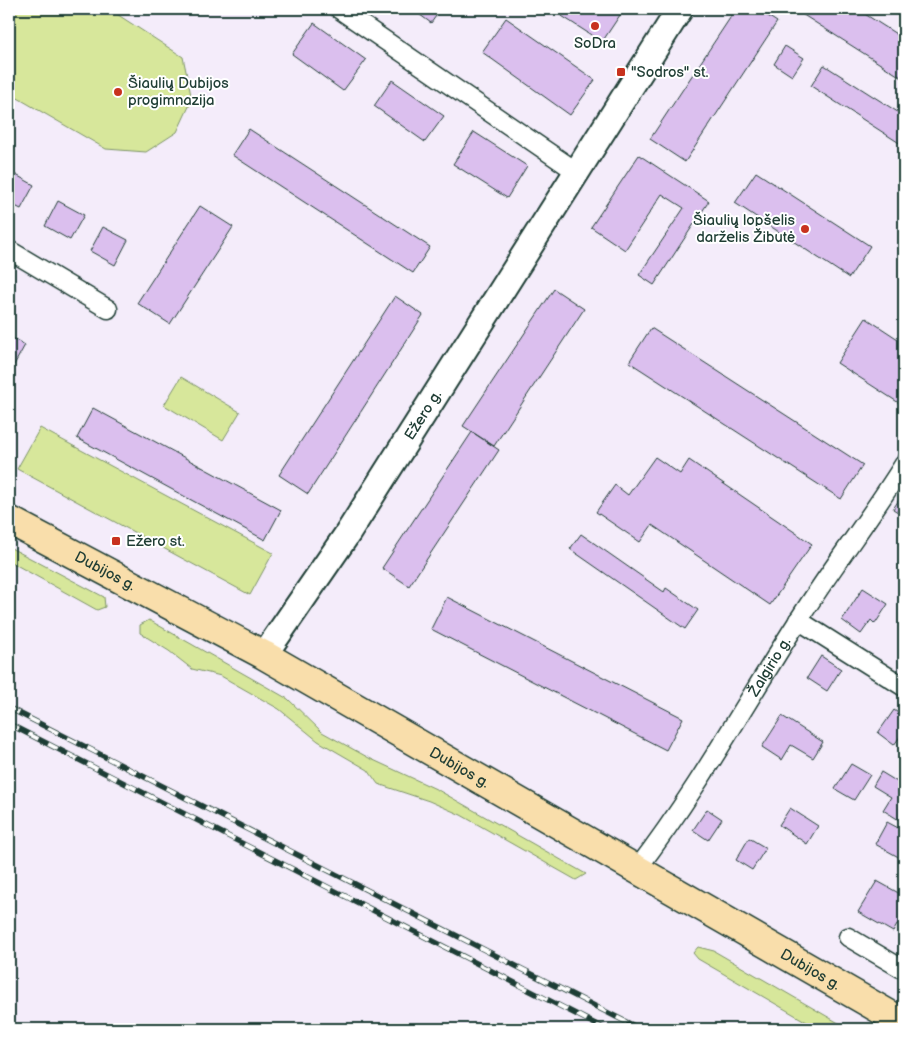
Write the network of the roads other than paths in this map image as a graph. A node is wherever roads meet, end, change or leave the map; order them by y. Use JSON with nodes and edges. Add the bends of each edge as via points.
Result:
{"nodes":[{"id":1,"x":339,"y":9,"type":"edge"},
{"id":2,"x":680,"y":9,"type":"edge"},
{"id":3,"x":577,"y":172,"type":"junction"},
{"id":4,"x":9,"y":250,"type":"edge"},
{"id":5,"x":108,"y":309,"type":"dead end"},
{"id":6,"x":904,"y":464,"type":"edge"},
{"id":7,"x":9,"y":520,"type":"edge"},
{"id":8,"x":798,"y":620,"type":"junction"},
{"id":9,"x":264,"y":655,"type":"junction"},
{"id":10,"x":904,"y":687,"type":"edge"},
{"id":11,"x":637,"y":869,"type":"junction"},
{"id":12,"x":848,"y":937,"type":"dead end"},
{"id":13,"x":904,"y":970,"type":"edge"},
{"id":14,"x":904,"y":1023,"type":"edge"}],
"edges":[{"from":1,"to":3,"type":"street"},
{"from":2,"to":3,"type":"main road","name":"Ežero g."},
{"from":3,"to":9,"type":"main road","name":"Ežero g.","via":[[348,533]]},
{"from":4,"to":5,"type":"street"},
{"from":6,"to":8,"type":"street","name":"Žalgirio g."},
{"from":7,"to":9,"type":"main road","name":"Dubijos g."},
{"from":8,"to":10,"type":"street"},
{"from":8,"to":11,"type":"street","name":"Žalgirio g.","via":[[665,832]]},
{"from":9,"to":11,"type":"main road","name":"Dubijos g."},
{"from":11,"to":14,"type":"main road","name":"Dubijos g."},
{"from":12,"to":13,"type":"street"}]}
